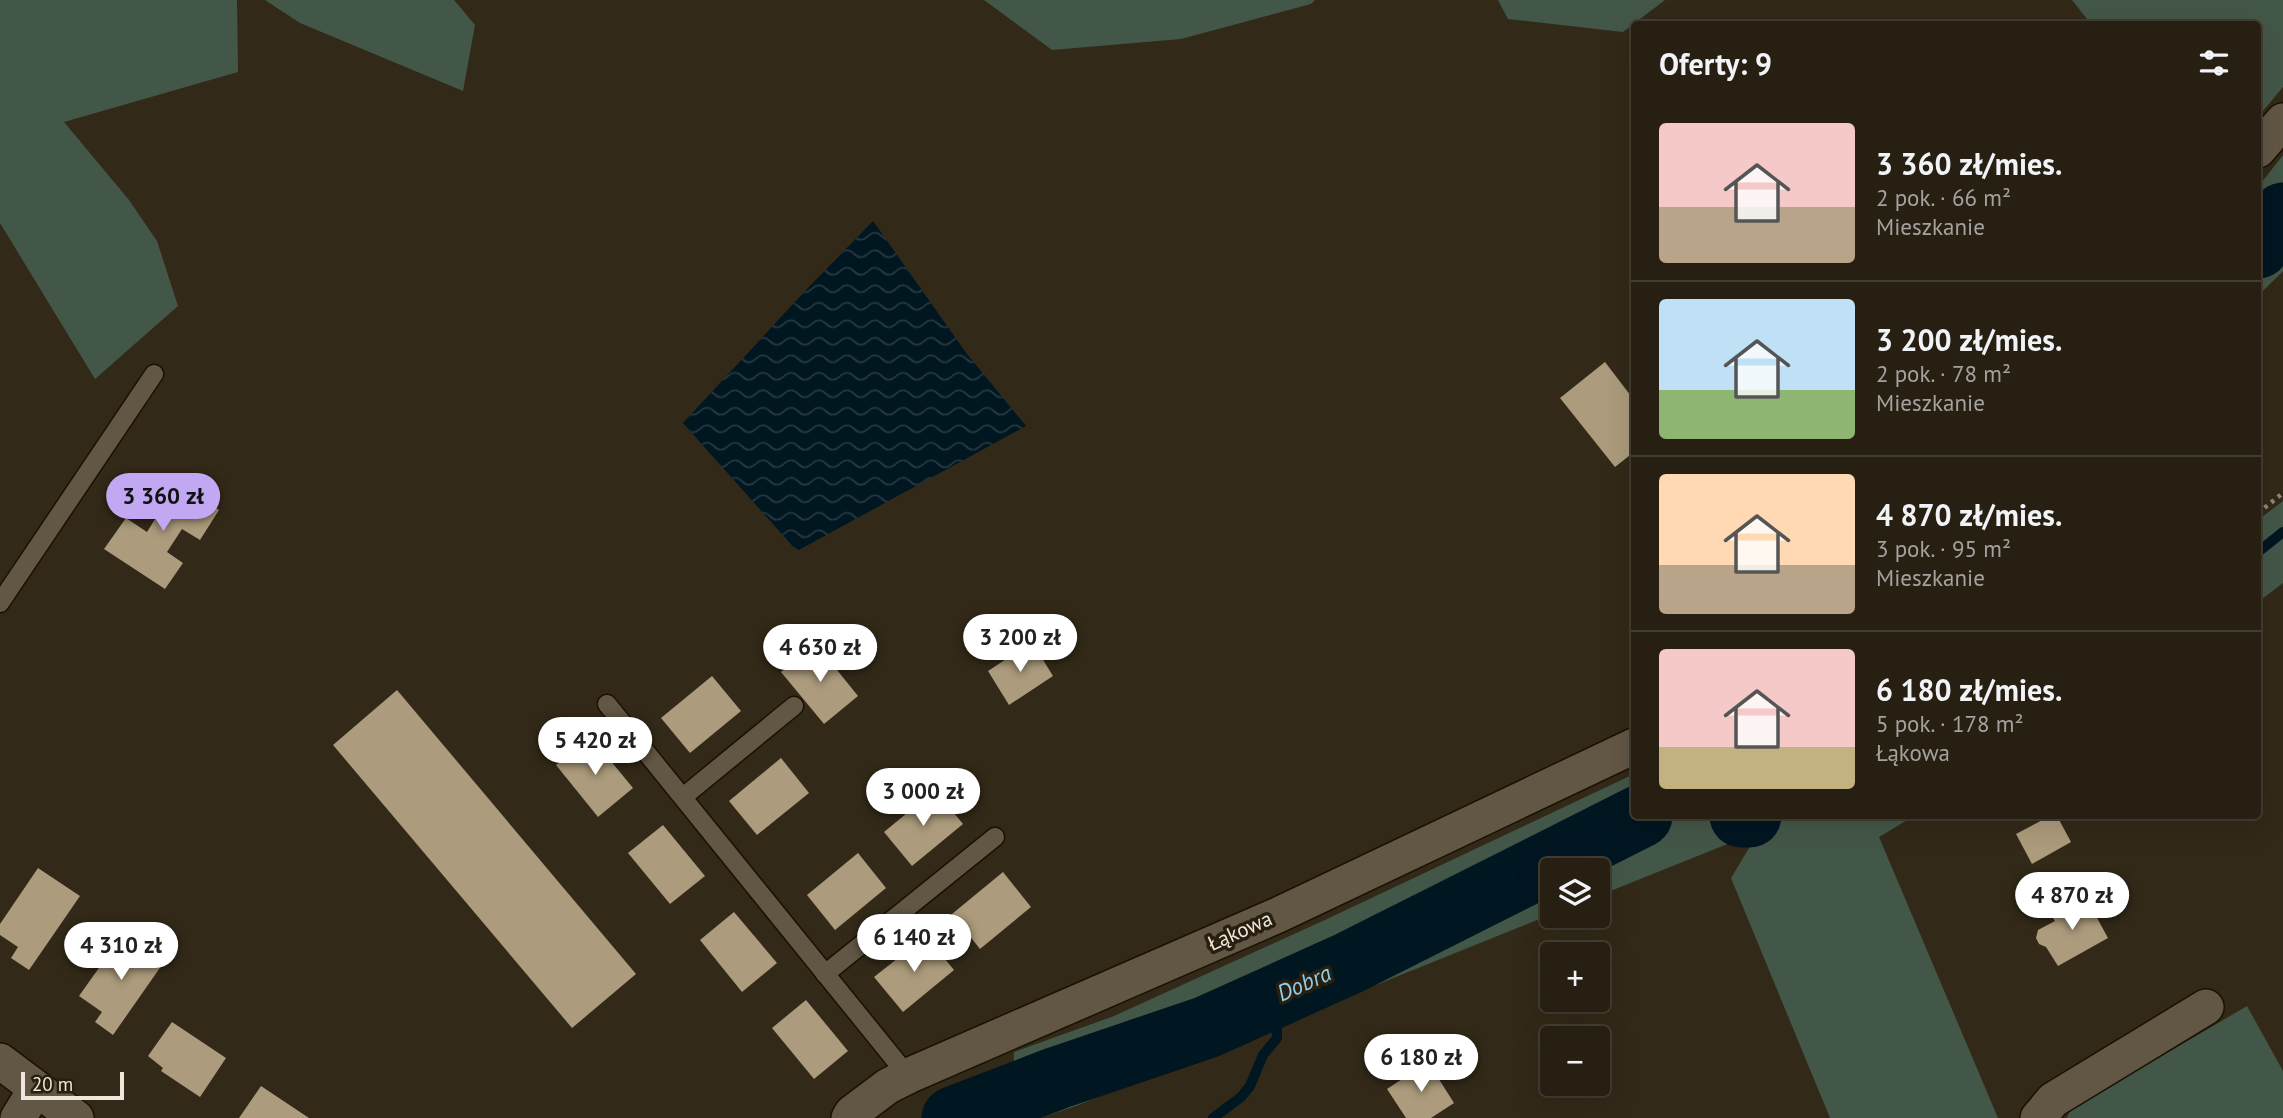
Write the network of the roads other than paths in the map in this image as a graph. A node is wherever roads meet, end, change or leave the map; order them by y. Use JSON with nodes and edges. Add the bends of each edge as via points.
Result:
{"nodes":[{"id":1,"x":2283,"y":121,"type":"edge"},
{"id":2,"x":2261,"y":147,"type":"edge"},
{"id":3,"x":154,"y":374,"type":"dead end"},
{"id":4,"x":0,"y":603,"type":"edge"},
{"id":5,"x":607,"y":704,"type":"dead end"},
{"id":6,"x":794,"y":706,"type":"dead end"},
{"id":7,"x":1631,"y":747,"type":"edge"},
{"id":8,"x":683,"y":797,"type":"junction"},
{"id":9,"x":995,"y":838,"type":"dead end"},
{"id":10,"x":825,"y":974,"type":"junction"},
{"id":11,"x":2206,"y":1007,"type":"dead end"},
{"id":12,"x":0,"y":1061,"type":"edge"},
{"id":13,"x":908,"y":1076,"type":"junction"},
{"id":14,"x":36,"y":1088,"type":"junction"},
{"id":15,"x":18,"y":1118,"type":"edge"},
{"id":16,"x":76,"y":1118,"type":"edge"},
{"id":17,"x":849,"y":1118,"type":"edge"},
{"id":18,"x":2038,"y":1118,"type":"edge"}],
"edges":[{"from":1,"to":2,"type":"street"},
{"from":3,"to":4,"type":"lane"},
{"from":5,"to":8,"type":"lane"},
{"from":6,"to":8,"type":"lane"},
{"from":7,"to":13,"type":"street","name":"Łąkowa","via":[[1278,915]]},
{"from":8,"to":10,"type":"lane"},
{"from":9,"to":10,"type":"lane"},
{"from":10,"to":13,"type":"lane"},
{"from":11,"to":18,"type":"street","via":[[2053,1100]]},
{"from":12,"to":14,"type":"street"},
{"from":13,"to":17,"type":"street","name":"Łąkowa"},
{"from":14,"to":15,"type":"street"},
{"from":14,"to":16,"type":"street"}]}
